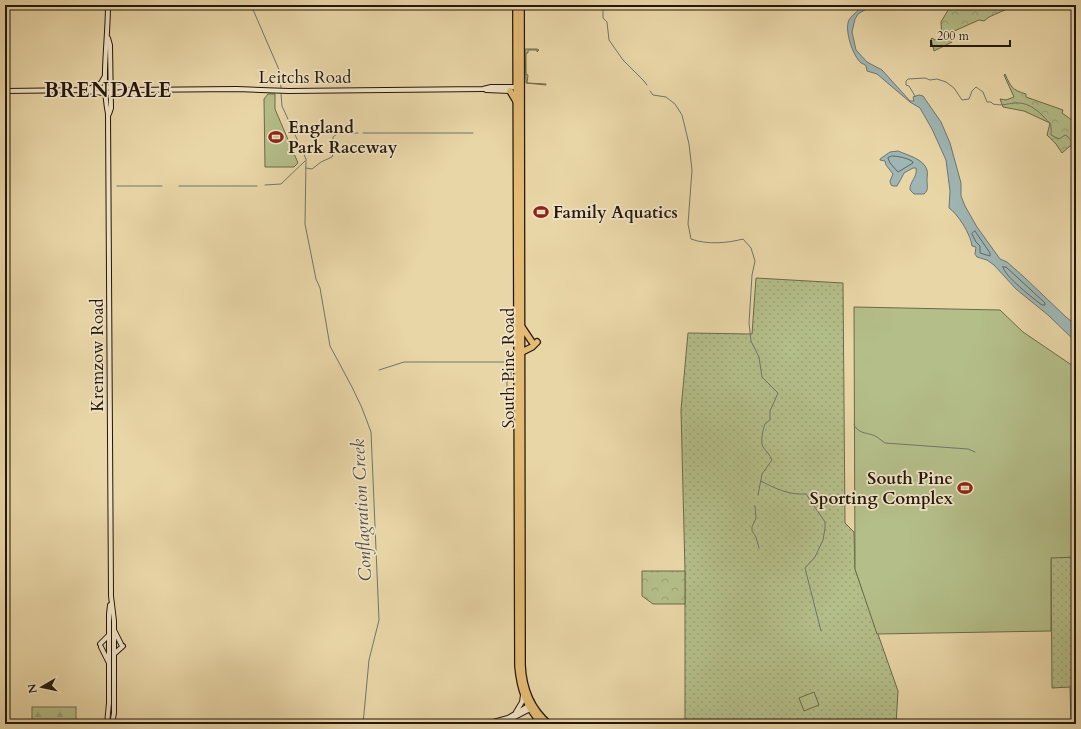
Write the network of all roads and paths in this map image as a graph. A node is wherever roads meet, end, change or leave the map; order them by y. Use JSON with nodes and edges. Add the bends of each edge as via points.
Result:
{"nodes":[{"id":1,"x":108,"y":5,"type":"edge"},
{"id":2,"x":516,"y":5,"type":"edge"},
{"id":3,"x":521,"y":5,"type":"edge"},
{"id":4,"x":108,"y":38,"type":"junction"},
{"id":5,"x":105,"y":76,"type":"junction"},
{"id":6,"x":91,"y":88,"type":"junction"},
{"id":7,"x":483,"y":89,"type":"junction"},
{"id":8,"x":519,"y":89,"type":"junction"},
{"id":9,"x":86,"y":90,"type":"junction"},
{"id":10,"x":108,"y":90,"type":"junction"},
{"id":11,"x":5,"y":91,"type":"edge"},
{"id":12,"x":510,"y":91,"type":"junction"},
{"id":13,"x":517,"y":103,"type":"junction"},
{"id":14,"x":519,"y":166,"type":"junction"},
{"id":15,"x":520,"y":217,"type":"junction"},
{"id":16,"x":522,"y":326,"type":"junction"},
{"id":17,"x":522,"y":352,"type":"junction"},
{"id":18,"x":111,"y":596,"type":"junction"},
{"id":19,"x":114,"y":630,"type":"junction"},
{"id":20,"x":109,"y":635,"type":"junction"},
{"id":21,"x":114,"y":654,"type":"junction"},
{"id":22,"x":109,"y":664,"type":"junction"},
{"id":23,"x":523,"y":695,"type":"junction"},
{"id":24,"x":531,"y":706,"type":"junction"},
{"id":25,"x":514,"y":714,"type":"junction"},
{"id":26,"x":107,"y":724,"type":"edge"},
{"id":27,"x":112,"y":724,"type":"edge"},
{"id":28,"x":486,"y":724,"type":"edge"},
{"id":29,"x":501,"y":724,"type":"edge"},
{"id":30,"x":542,"y":724,"type":"edge"},
{"id":31,"x":549,"y":724,"type":"edge"}],
"edges":[{"from":1,"to":4,"type":"street","name":"Kremzow Road"},
{"from":2,"to":8,"type":"highway","name":"South Pine Road"},
{"from":3,"to":8,"type":"highway","name":"South Pine Road"},
{"from":4,"to":5,"type":"street","name":"Kremzow Road","via":[[105,45]]},
{"from":4,"to":10,"type":"street","name":"Kremzow Road"},
{"from":5,"to":6,"type":"street","via":[[101,83]]},
{"from":5,"to":10,"type":"street","name":"Kremzow Road"},
{"from":6,"to":9,"type":"street","name":"Leitchs Road"},
{"from":6,"to":10,"type":"street","name":"Leitchs Road"},
{"from":7,"to":8,"type":"street","name":"Leitchs Road"},
{"from":7,"to":10,"type":"street","name":"Leitchs Road","via":[[289,91],[128,90],[122,87]]},
{"from":7,"to":12,"type":"street","name":"Leitchs Road"},
{"from":8,"to":12,"type":"street","name":"Leitchs Road"},
{"from":8,"to":13,"type":"highway","name":"South Pine Road"},
{"from":8,"to":14,"type":"highway","name":"South Pine Road"},
{"from":9,"to":10,"type":"street","name":"Leitchs Road"},
{"from":9,"to":11,"type":"street","name":"Leitchs Road"},
{"from":10,"to":18,"type":"street","name":"Kremzow Road"},
{"from":12,"to":13,"type":"highway"},
{"from":13,"to":14,"type":"highway","name":"South Pine Road"},
{"from":14,"to":15,"type":"highway","name":"South Pine Road"},
{"from":15,"to":16,"type":"highway","name":"South Pine Road"},
{"from":15,"to":23,"type":"highway","name":"South Pine Road","via":[[518,666]]},
{"from":16,"to":17,"type":"highway","name":"South Pine Road"},
{"from":16,"to":17,"type":"highway","via":[[534,342],[532,347]]},
{"from":17,"to":24,"type":"highway","name":"South Pine Road","via":[[522,665]]},
{"from":18,"to":19,"type":"street","name":"Kremzow Road"},
{"from":18,"to":20,"type":"street","name":"Kremzow Road"},
{"from":19,"to":21,"type":"street","name":"Kremzow Road"},
{"from":19,"to":21,"type":"street","via":[[122,645]]},
{"from":20,"to":22,"type":"street","name":"Kremzow Road"},
{"from":20,"to":22,"type":"street","via":[[100,645]]},
{"from":21,"to":27,"type":"street","name":"Kremzow Road"},
{"from":22,"to":26,"type":"street","name":"Kremzow Road"},
{"from":23,"to":24,"type":"highway","name":"South Pine Road"},
{"from":23,"to":25,"type":"street","via":[[522,702]]},
{"from":24,"to":25,"type":"street"},
{"from":24,"to":29,"type":"street"},
{"from":24,"to":30,"type":"highway","name":"South Pine Road"},
{"from":24,"to":31,"type":"highway","name":"South Pine Road"},
{"from":25,"to":28,"type":"street"}]}
